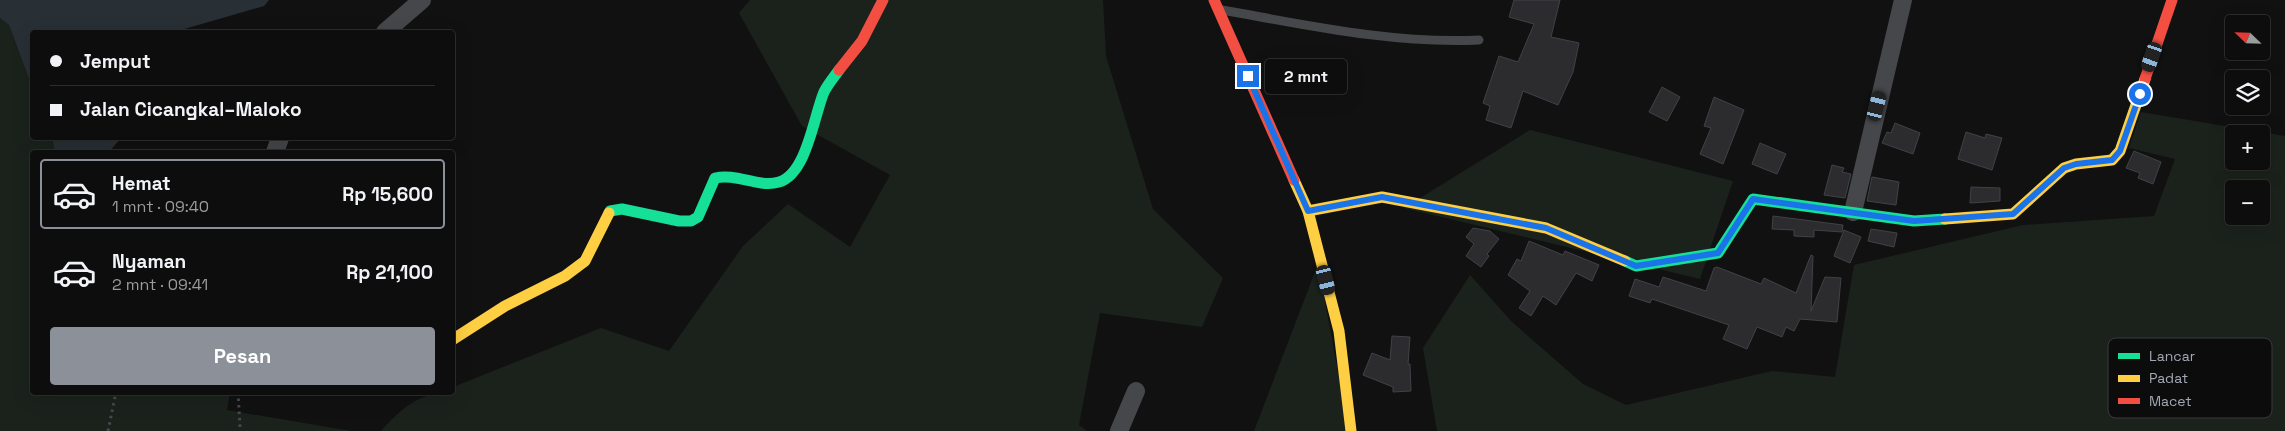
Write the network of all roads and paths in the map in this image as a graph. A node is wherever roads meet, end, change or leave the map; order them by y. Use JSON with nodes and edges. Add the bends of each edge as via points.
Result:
{"nodes":[{"id":1,"x":422,"y":0,"type":"edge"},
{"id":2,"x":883,"y":0,"type":"edge"},
{"id":3,"x":1903,"y":0,"type":"edge"},
{"id":4,"x":2172,"y":0,"type":"edge"},
{"id":5,"x":1216,"y":5,"type":"edge"},
{"id":6,"x":388,"y":30,"type":"edge"},
{"id":7,"x":1479,"y":40,"type":"dead end"},
{"id":8,"x":1308,"y":211,"type":"junction"},
{"id":9,"x":1852,"y":212,"type":"junction"},
{"id":10,"x":455,"y":338,"type":"edge"},
{"id":11,"x":1136,"y":391,"type":"dead end"},
{"id":12,"x":115,"y":395,"type":"edge"},
{"id":13,"x":238,"y":395,"type":"edge"},
{"id":14,"x":240,"y":427,"type":"dead end"},
{"id":15,"x":108,"y":431,"type":"edge"},
{"id":16,"x":1119,"y":431,"type":"edge"},
{"id":17,"x":1351,"y":431,"type":"edge"}],
"edges":[{"from":1,"to":6,"type":"street"},
{"from":2,"to":10,"type":"street","via":[[861,42],[824,92],[793,172],[770,183],[727,174],[715,178],[698,218],[691,221],[679,222],[622,209],[610,211],[585,261],[565,276],[505,306]]},
{"from":3,"to":9,"type":"street"},
{"from":4,"to":9,"type":"street","via":[[2120,151],[2112,160],[2064,168],[2013,214],[1914,221]]},
{"from":5,"to":7,"type":"lane","via":[[1338,31],[1438,42]]},
{"from":5,"to":8,"type":"street"},
{"from":8,"to":9,"type":"street","via":[[1382,197],[1546,228],[1636,266],[1718,253],[1753,199]]},
{"from":8,"to":17,"type":"street","via":[[1339,332]]},
{"from":11,"to":16,"type":"street"},
{"from":12,"to":15,"type":"path"},
{"from":13,"to":14,"type":"path"}]}
